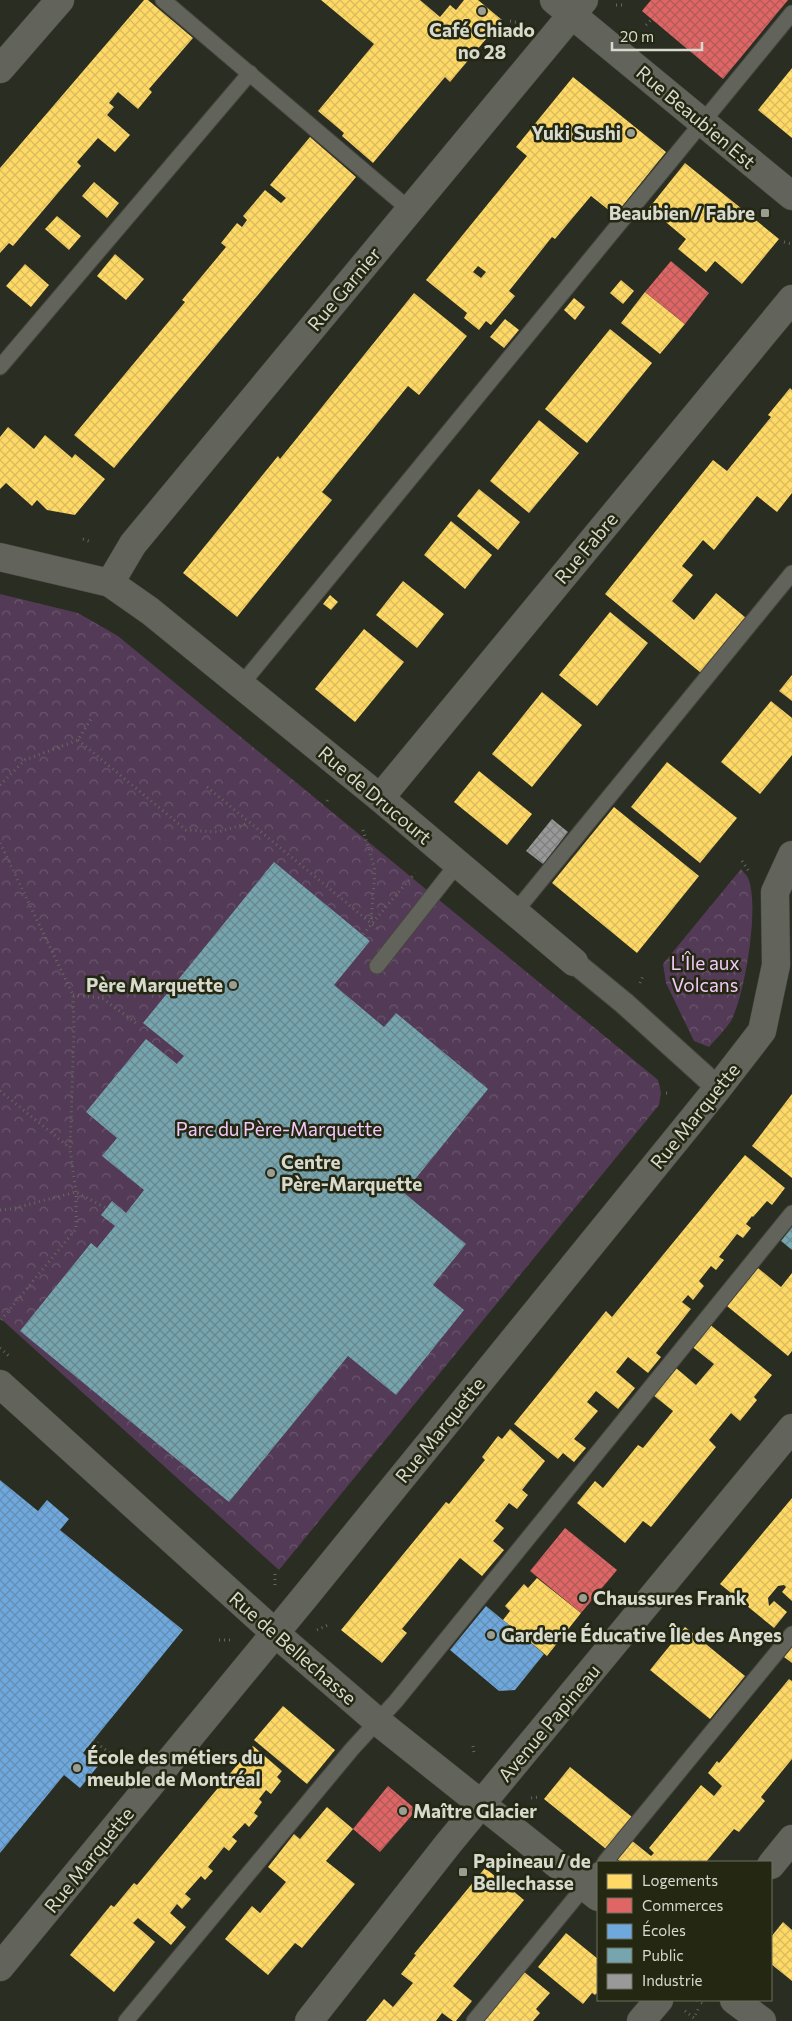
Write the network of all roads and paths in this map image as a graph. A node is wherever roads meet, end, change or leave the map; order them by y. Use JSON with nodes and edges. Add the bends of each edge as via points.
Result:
{"nodes":[{"id":1,"x":60,"y":0,"type":"edge"},
{"id":2,"x":163,"y":0,"type":"edge"},
{"id":3,"x":570,"y":5,"type":"edge"},
{"id":4,"x":616,"y":5,"type":"dead end"},
{"id":5,"x":626,"y":5,"type":"dead end"},
{"id":6,"x":792,"y":13,"type":"edge"},
{"id":7,"x":652,"y":20,"type":"dead end"},
{"id":8,"x":510,"y":21,"type":"dead end"},
{"id":9,"x":520,"y":23,"type":"dead end"},
{"id":10,"x":646,"y":25,"type":"dead end"},
{"id":11,"x":0,"y":69,"type":"edge"},
{"id":12,"x":250,"y":73,"type":"junction"},
{"id":13,"x":702,"y":122,"type":"junction"},
{"id":14,"x":792,"y":196,"type":"edge"},
{"id":15,"x":410,"y":210,"type":"junction"},
{"id":16,"x":784,"y":242,"type":"dead end"},
{"id":17,"x":792,"y":244,"type":"edge"},
{"id":18,"x":792,"y":299,"type":"edge"},
{"id":19,"x":0,"y":367,"type":"edge"},
{"id":20,"x":83,"y":539,"type":"dead end"},
{"id":21,"x":91,"y":542,"type":"dead end"},
{"id":22,"x":0,"y":557,"type":"edge"},
{"id":23,"x":792,"y":573,"type":"edge"},
{"id":24,"x":110,"y":583,"type":"junction"},
{"id":25,"x":241,"y":685,"type":"junction"},
{"id":26,"x":92,"y":717,"type":"dead end"},
{"id":27,"x":78,"y":740,"type":"junction"},
{"id":28,"x":0,"y":785,"type":"edge"},
{"id":29,"x":207,"y":788,"type":"dead end"},
{"id":30,"x":380,"y":798,"type":"junction"},
{"id":31,"x":250,"y":823,"type":"junction"},
{"id":32,"x":362,"y":830,"type":"dead end"},
{"id":33,"x":0,"y":843,"type":"edge"},
{"id":34,"x":792,"y":855,"type":"edge"},
{"id":35,"x":458,"y":864,"type":"junction"},
{"id":36,"x":415,"y":873,"type":"dead end"},
{"id":37,"x":515,"y":912,"type":"junction"},
{"id":38,"x":371,"y":924,"type":"junction"},
{"id":39,"x":363,"y":934,"type":"dead end"},
{"id":40,"x":395,"y":944,"type":"junction"},
{"id":41,"x":574,"y":962,"type":"joint"},
{"id":42,"x":377,"y":966,"type":"dead end"},
{"id":43,"x":73,"y":995,"type":"junction"},
{"id":44,"x":136,"y":1024,"type":"dead end"},
{"id":45,"x":718,"y":1088,"type":"junction"},
{"id":46,"x":0,"y":1091,"type":"edge"},
{"id":47,"x":70,"y":1149,"type":"junction"},
{"id":48,"x":76,"y":1192,"type":"junction"},
{"id":49,"x":106,"y":1208,"type":"dead end"},
{"id":50,"x":0,"y":1210,"type":"edge"},
{"id":51,"x":792,"y":1213,"type":"edge"},
{"id":52,"x":0,"y":1321,"type":"edge"},
{"id":53,"x":0,"y":1384,"type":"edge"},
{"id":54,"x":792,"y":1428,"type":"edge"},
{"id":55,"x":275,"y":1574,"type":"dead end"},
{"id":56,"x":276,"y":1590,"type":"dead end"},
{"id":57,"x":328,"y":1625,"type":"dead end"},
{"id":58,"x":317,"y":1630,"type":"dead end"},
{"id":59,"x":275,"y":1633,"type":"junction"},
{"id":60,"x":792,"y":1634,"type":"edge"},
{"id":61,"x":219,"y":1640,"type":"dead end"},
{"id":62,"x":235,"y":1640,"type":"dead end"},
{"id":63,"x":376,"y":1721,"type":"junction"},
{"id":64,"x":93,"y":1740,"type":"dead end"},
{"id":65,"x":473,"y":1746,"type":"dead end"},
{"id":66,"x":474,"y":1753,"type":"dead end"},
{"id":67,"x":124,"y":1764,"type":"dead end"},
{"id":68,"x":89,"y":1776,"type":"dead end"},
{"id":69,"x":103,"y":1789,"type":"dead end"},
{"id":70,"x":539,"y":1797,"type":"dead end"},
{"id":71,"x":531,"y":1798,"type":"dead end"},
{"id":72,"x":481,"y":1805,"type":"junction"},
{"id":73,"x":421,"y":1810,"type":"dead end"},
{"id":74,"x":429,"y":1810,"type":"dead end"},
{"id":75,"x":792,"y":1839,"type":"edge"},
{"id":76,"x":484,"y":1856,"type":"dead end"},
{"id":77,"x":606,"y":1861,"type":"edge"},
{"id":78,"x":486,"y":1862,"type":"dead end"},
{"id":79,"x":772,"y":1864,"type":"edge"},
{"id":80,"x":594,"y":1885,"type":"edge"},
{"id":81,"x":0,"y":1967,"type":"edge"},
{"id":82,"x":735,"y":2001,"type":"edge"},
{"id":83,"x":671,"y":2005,"type":"edge"},
{"id":84,"x":699,"y":2007,"type":"dead end"},
{"id":85,"x":126,"y":2021,"type":"edge"},
{"id":86,"x":309,"y":2021,"type":"edge"},
{"id":87,"x":474,"y":2021,"type":"edge"},
{"id":88,"x":641,"y":2021,"type":"edge"},
{"id":89,"x":762,"y":2021,"type":"edge"}],
"edges":[{"from":1,"to":11,"type":"street"},
{"from":2,"to":12,"type":"lane"},
{"from":3,"to":13,"type":"street","name":"Rue Beaubien Est"},
{"from":3,"to":15,"type":"street","name":"Rue Garnier"},
{"from":4,"to":5,"type":"path"},
{"from":6,"to":13,"type":"lane"},
{"from":7,"to":10,"type":"path"},
{"from":8,"to":9,"type":"path"},
{"from":12,"to":15,"type":"lane"},
{"from":12,"to":19,"type":"lane"},
{"from":13,"to":14,"type":"street","name":"Rue Beaubien Est"},
{"from":13,"to":25,"type":"lane"},
{"from":15,"to":24,"type":"street","name":"Rue Garnier","via":[[133,544]]},
{"from":16,"to":17,"type":"path"},
{"from":18,"to":30,"type":"street","name":"Rue Fabre"},
{"from":20,"to":21,"type":"path"},
{"from":22,"to":24,"type":"street","name":"Rue de Drucourt"},
{"from":23,"to":37,"type":"lane"},
{"from":24,"to":25,"type":"street","name":"Rue de Drucourt"},
{"from":25,"to":30,"type":"street","name":"Rue de Drucourt"},
{"from":26,"to":27,"type":"path"},
{"from":27,"to":28,"type":"path","via":[[25,760]]},
{"from":27,"to":31,"type":"path","via":[[186,830],[218,832]]},
{"from":29,"to":31,"type":"path"},
{"from":30,"to":35,"type":"street","name":"Rue de Drucourt"},
{"from":31,"to":38,"type":"path"},
{"from":32,"to":38,"type":"path","via":[[376,870]]},
{"from":33,"to":43,"type":"path"},
{"from":34,"to":45,"type":"street","name":"Rue Marquette","via":[[775,892],[776,965],[762,1031]]},
{"from":35,"to":37,"type":"street","name":"Rue de Drucourt"},
{"from":35,"to":40,"type":"lane"},
{"from":36,"to":38,"type":"path"},
{"from":37,"to":41,"type":"street","name":"Rue de Drucourt"},
{"from":38,"to":39,"type":"path"},
{"from":38,"to":40,"type":"path"},
{"from":40,"to":42,"type":"lane"},
{"from":41,"to":45,"type":"street","name":"Rue de Drucourt"},
{"from":43,"to":44,"type":"path","via":[[102,998]]},
{"from":43,"to":47,"type":"path"},
{"from":45,"to":59,"type":"street","name":"Rue Marquette"},
{"from":46,"to":47,"type":"path"},
{"from":47,"to":48,"type":"path"},
{"from":48,"to":49,"type":"path"},
{"from":48,"to":50,"type":"path"},
{"from":48,"to":52,"type":"path","via":[[76,1229]]},
{"from":51,"to":63,"type":"lane","via":[[396,1701]]},
{"from":53,"to":59,"type":"street","name":"Rue de Bellechasse"},
{"from":54,"to":72,"type":"street","name":"Avenue Papineau"},
{"from":55,"to":56,"type":"path"},
{"from":57,"to":58,"type":"path"},
{"from":59,"to":63,"type":"street","name":"Rue de Bellechasse"},
{"from":59,"to":81,"type":"street","name":"Rue Marquette"},
{"from":60,"to":77,"type":"lane"},
{"from":61,"to":62,"type":"path"},
{"from":63,"to":72,"type":"street","name":"Rue de Bellechasse"},
{"from":63,"to":85,"type":"lane"},
{"from":64,"to":67,"type":"path"},
{"from":65,"to":66,"type":"path"},
{"from":68,"to":69,"type":"path"},
{"from":70,"to":71,"type":"path"},
{"from":72,"to":80,"type":"street","name":"Rue de Bellechasse"},
{"from":72,"to":86,"type":"street","name":"Avenue Papineau"},
{"from":73,"to":74,"type":"path"},
{"from":75,"to":79,"type":"street"},
{"from":76,"to":78,"type":"path"},
{"from":80,"to":87,"type":"lane"},
{"from":82,"to":89,"type":"street"},
{"from":83,"to":84,"type":"path","via":[[694,2018]]},
{"from":83,"to":88,"type":"street"}]}
